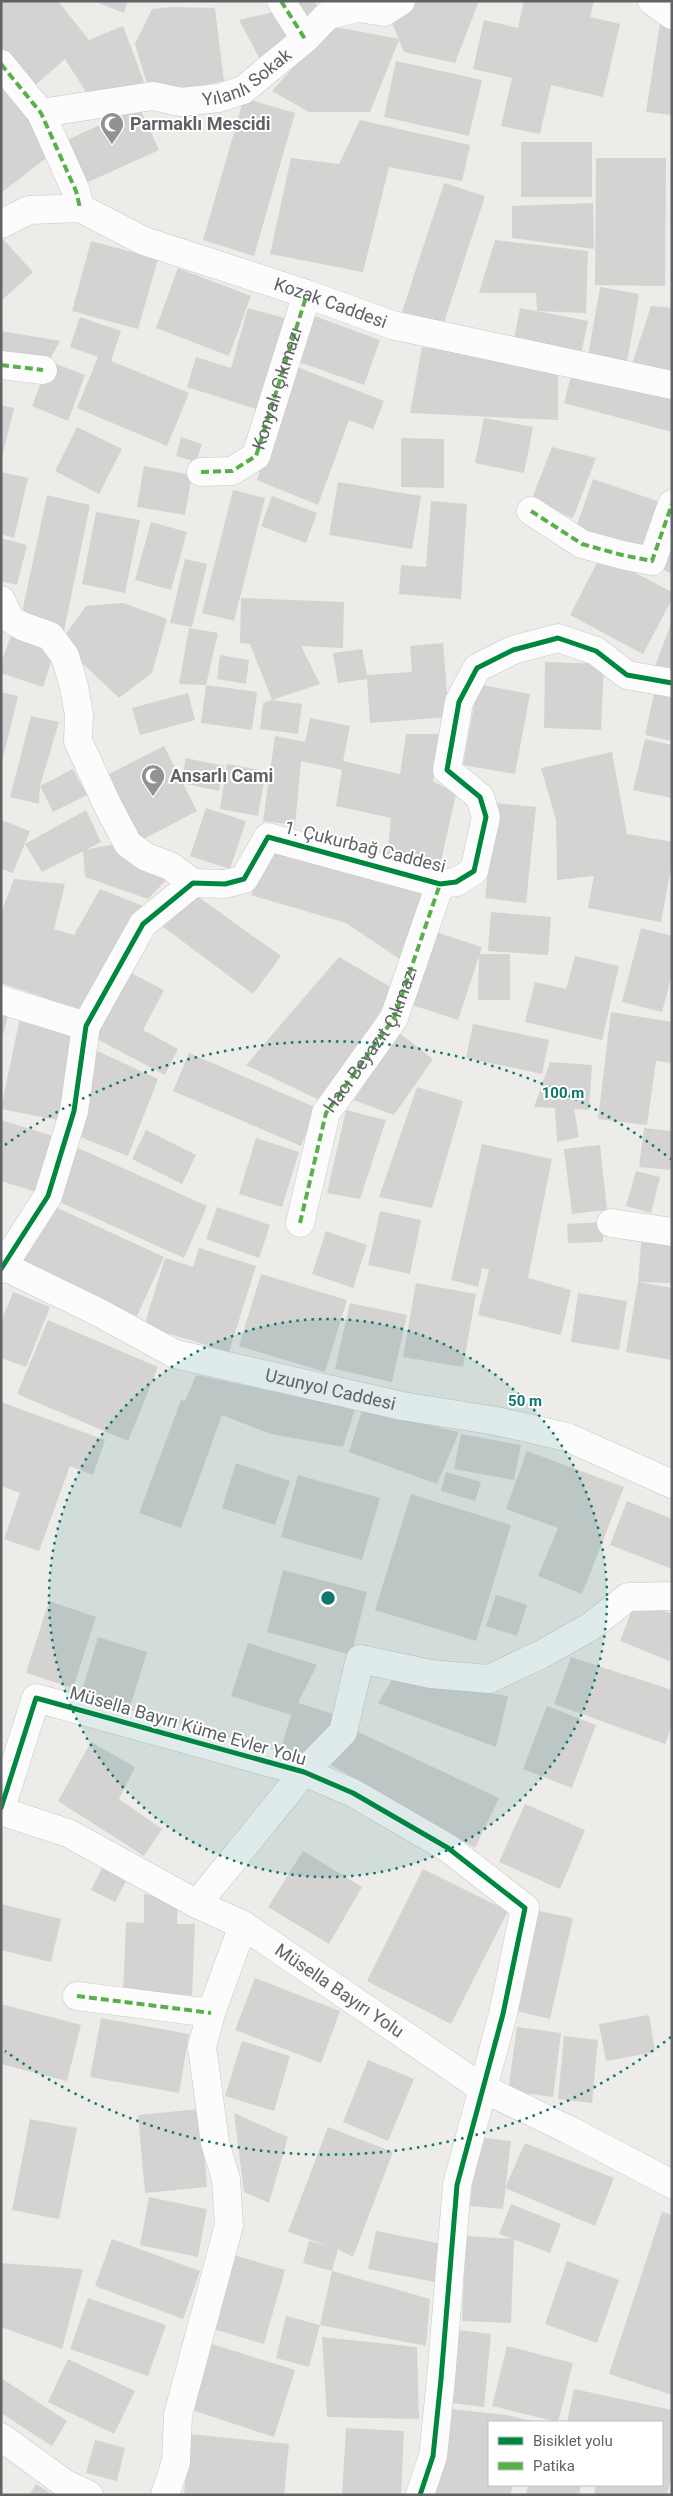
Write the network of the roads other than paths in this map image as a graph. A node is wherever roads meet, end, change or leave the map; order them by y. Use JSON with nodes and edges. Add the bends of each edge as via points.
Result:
{"nodes":[{"id":1,"x":281,"y":1,"type":"edge"},
{"id":2,"x":402,"y":1,"type":"edge"},
{"id":3,"x":652,"y":1,"type":"edge"},
{"id":4,"x":672,"y":15,"type":"edge"},
{"id":5,"x":305,"y":39,"type":"junction"},
{"id":6,"x":1,"y":64,"type":"edge"},
{"id":7,"x":41,"y":113,"type":"junction"},
{"id":8,"x":80,"y":208,"type":"junction"},
{"id":9,"x":1,"y":224,"type":"edge"},
{"id":10,"x":307,"y":294,"type":"junction"},
{"id":11,"x":1,"y":365,"type":"edge"},
{"id":12,"x":43,"y":370,"type":"dead end"},
{"id":13,"x":672,"y":384,"type":"edge"},
{"id":14,"x":201,"y":472,"type":"dead end"},
{"id":15,"x":672,"y":504,"type":"edge"},
{"id":16,"x":531,"y":511,"type":"dead end"},
{"id":17,"x":1,"y":600,"type":"edge"},
{"id":18,"x":672,"y":683,"type":"edge"},
{"id":19,"x":193,"y":883,"type":"junction"},
{"id":20,"x":440,"y":884,"type":"junction"},
{"id":21,"x":1,"y":1000,"type":"edge"},
{"id":22,"x":86,"y":1026,"type":"junction"},
{"id":23,"x":300,"y":1223,"type":"dead end"},
{"id":24,"x":611,"y":1223,"type":"dead end"},
{"id":25,"x":672,"y":1232,"type":"edge"},
{"id":26,"x":2,"y":1266,"type":"edge"},
{"id":27,"x":672,"y":1484,"type":"edge"},
{"id":28,"x":672,"y":1596,"type":"edge"},
{"id":29,"x":304,"y":1772,"type":"junction"},
{"id":30,"x":1,"y":1809,"type":"edge"},
{"id":31,"x":197,"y":1904,"type":"junction"},
{"id":32,"x":243,"y":1925,"type":"junction"},
{"id":33,"x":77,"y":1996,"type":"dead end"},
{"id":34,"x":211,"y":2013,"type":"junction"},
{"id":35,"x":482,"y":2088,"type":"junction"},
{"id":36,"x":672,"y":2184,"type":"edge"},
{"id":37,"x":1,"y":2437,"type":"edge"},
{"id":38,"x":88,"y":2495,"type":"edge"},
{"id":39,"x":165,"y":2495,"type":"edge"},
{"id":40,"x":420,"y":2495,"type":"edge"}],
"edges":[{"from":1,"to":5,"type":"street"},
{"from":2,"to":5,"type":"street","name":"Yılanlı Sokak","via":[[384,12],[358,8],[328,15]]},
{"from":3,"to":4,"type":"street"},
{"from":5,"to":7,"type":"street","name":"Yılanlı Sokak","via":[[243,90],[219,98],[181,102],[153,96]]},
{"from":6,"to":7,"type":"street"},
{"from":7,"to":8,"type":"street","via":[[76,191]]},
{"from":8,"to":9,"type":"street","name":"Kozak Caddesi","via":[[29,210]]},
{"from":8,"to":10,"type":"street","name":"Kozak Caddesi","via":[[144,241]]},
{"from":10,"to":13,"type":"street","name":"Kozak Caddesi","via":[[392,325]]},
{"from":10,"to":14,"type":"street","name":"Konyalı Çıkmazı","via":[[256,456],[232,471]]},
{"from":11,"to":12,"type":"street"},
{"from":15,"to":16,"type":"street","via":[[652,561],[582,544]]},
{"from":17,"to":19,"type":"street","via":[[10,619],[50,636],[65,656],[79,715],[78,741],[128,844],[146,857],[170,866]]},
{"from":18,"to":20,"type":"street","name":"1. Çukurbağ Caddesi","via":[[627,675],[596,651],[558,638],[513,650],[477,668],[459,702],[447,770],[480,797],[486,817],[474,871],[456,882]]},
{"from":19,"to":20,"type":"street","name":"1. Çukurbağ Caddesi","via":[[226,884],[244,879],[268,837]]},
{"from":19,"to":22,"type":"street","via":[[143,924]]},
{"from":20,"to":23,"type":"street","name":"Hacı Beyazıt Çıkmazı","via":[[394,1018],[326,1113]]},
{"from":21,"to":22,"type":"street"},
{"from":22,"to":26,"type":"street","via":[[74,1110],[48,1196]]},
{"from":24,"to":25,"type":"street"},
{"from":26,"to":27,"type":"street","name":"Uzunyol Caddesi","via":[[96,1311],[175,1354],[402,1406],[496,1421],[567,1438]]},
{"from":28,"to":29,"type":"street","via":[[628,1597],[590,1627],[490,1679],[431,1674],[360,1659],[343,1732]]},
{"from":29,"to":30,"type":"street","name":"Müsella Bayırı Küme Evler Yolu","via":[[36,1698]]},
{"from":29,"to":31,"type":"street"},
{"from":29,"to":35,"type":"street","name":"Müsella Bayırı Küme Evler Yolu","via":[[353,1794],[448,1848],[525,1908],[503,2014]]},
{"from":30,"to":31,"type":"street","name":"Müsella Bayırı Yolu","via":[[68,1833]]},
{"from":31,"to":32,"type":"street","name":"Müsella Bayırı Yolu"},
{"from":32,"to":34,"type":"street"},
{"from":32,"to":35,"type":"street","name":"Müsella Bayırı Yolu"},
{"from":33,"to":34,"type":"street"},
{"from":34,"to":39,"type":"street","via":[[202,2047],[215,2143],[226,2179],[228,2225],[178,2416],[176,2462]]},
{"from":35,"to":36,"type":"street","name":"Müsella Bayırı Yolu","via":[[571,2130]]},
{"from":35,"to":40,"type":"street","via":[[457,2186],[433,2456]]},
{"from":37,"to":38,"type":"street"}]}
